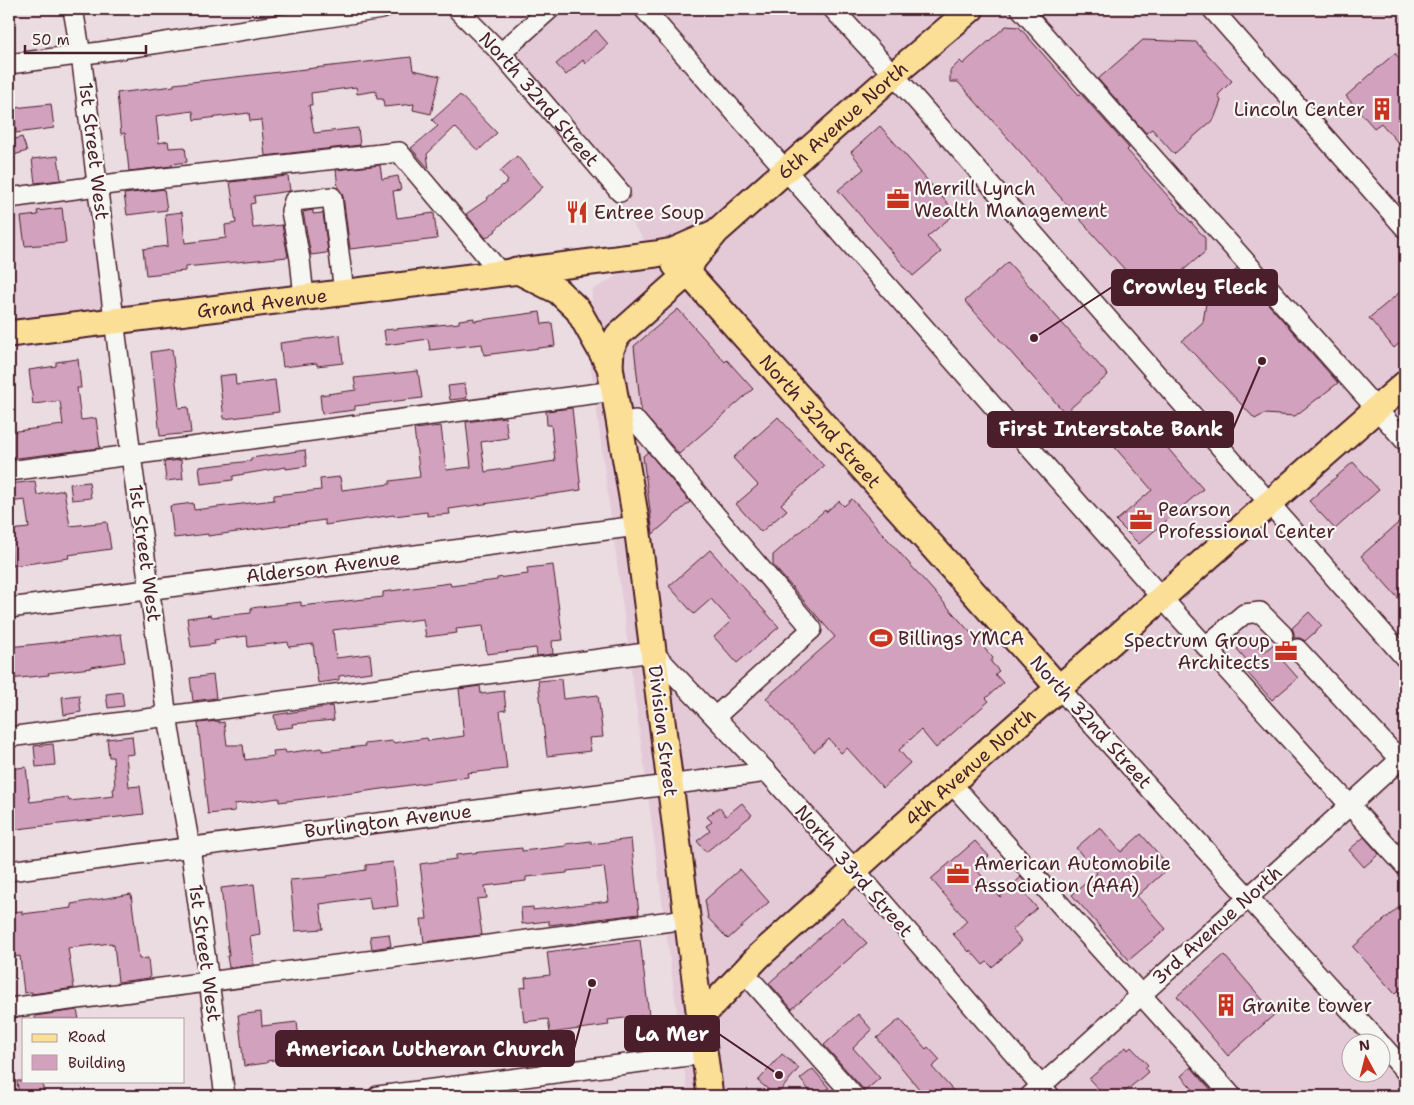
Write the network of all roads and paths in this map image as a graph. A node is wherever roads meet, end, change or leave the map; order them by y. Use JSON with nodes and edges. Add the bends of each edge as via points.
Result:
{"nodes":[{"id":1,"x":73,"y":9,"type":"edge"},
{"id":2,"x":269,"y":9,"type":"edge"},
{"id":3,"x":299,"y":9,"type":"edge"},
{"id":4,"x":382,"y":9,"type":"edge"},
{"id":5,"x":457,"y":9,"type":"edge"},
{"id":6,"x":550,"y":9,"type":"edge"},
{"id":7,"x":644,"y":9,"type":"edge"},
{"id":8,"x":833,"y":9,"type":"edge"},
{"id":9,"x":971,"y":9,"type":"edge"},
{"id":10,"x":1021,"y":9,"type":"edge"},
{"id":11,"x":1212,"y":9,"type":"edge"},
{"id":12,"x":283,"y":23,"type":"junction"},
{"id":13,"x":501,"y":53,"type":"junction"},
{"id":14,"x":81,"y":55,"type":"junction"},
{"id":15,"x":9,"y":64,"type":"edge"},
{"id":16,"x":894,"y":75,"type":"junction"},
{"id":17,"x":786,"y":170,"type":"junction"},
{"id":18,"x":98,"y":185,"type":"junction"},
{"id":19,"x":620,"y":192,"type":"dead end"},
{"id":20,"x":9,"y":198,"type":"edge"},
{"id":21,"x":1405,"y":228,"type":"edge"},
{"id":22,"x":716,"y":232,"type":"junction"},
{"id":23,"x":656,"y":254,"type":"junction"},
{"id":24,"x":508,"y":271,"type":"junction"},
{"id":25,"x":688,"y":273,"type":"junction"},
{"id":26,"x":344,"y":292,"type":"junction"},
{"id":27,"x":304,"y":297,"type":"junction"},
{"id":28,"x":115,"y":321,"type":"junction"},
{"id":29,"x":9,"y":334,"type":"edge"},
{"id":30,"x":612,"y":379,"type":"junction"},
{"id":31,"x":1405,"y":384,"type":"edge"},
{"id":32,"x":1377,"y":409,"type":"junction"},
{"id":33,"x":619,"y":422,"type":"junction"},
{"id":34,"x":1405,"y":442,"type":"edge"},
{"id":35,"x":131,"y":455,"type":"junction"},
{"id":36,"x":9,"y":471,"type":"edge"},
{"id":37,"x":1270,"y":504,"type":"junction"},
{"id":38,"x":636,"y":526,"type":"junction"},
{"id":39,"x":150,"y":589,"type":"junction"},
{"id":40,"x":1161,"y":597,"type":"junction"},
{"id":41,"x":9,"y":608,"type":"edge"},
{"id":42,"x":1284,"y":635,"type":"dead end"},
{"id":43,"x":1206,"y":646,"type":"junction"},
{"id":44,"x":1297,"y":649,"type":"dead end"},
{"id":45,"x":652,"y":652,"type":"junction"},
{"id":46,"x":1405,"y":658,"type":"edge"},
{"id":47,"x":1060,"y":688,"type":"junction"},
{"id":48,"x":167,"y":717,"type":"junction"},
{"id":49,"x":715,"y":717,"type":"junction"},
{"id":50,"x":9,"y":737,"type":"edge"},
{"id":51,"x":1403,"y":757,"type":"edge"},
{"id":52,"x":767,"y":772,"type":"junction"},
{"id":53,"x":951,"y":783,"type":"junction"},
{"id":54,"x":670,"y":784,"type":"junction"},
{"id":55,"x":1351,"y":804,"type":"junction"},
{"id":56,"x":190,"y":847,"type":"junction"},
{"id":57,"x":1405,"y":866,"type":"edge"},
{"id":58,"x":854,"y":870,"type":"junction"},
{"id":59,"x":9,"y":871,"type":"edge"},
{"id":60,"x":1249,"y":897,"type":"junction"},
{"id":61,"x":687,"y":919,"type":"junction"},
{"id":62,"x":744,"y":972,"type":"junction"},
{"id":63,"x":209,"y":982,"type":"junction"},
{"id":64,"x":1140,"y":996,"type":"junction"},
{"id":65,"x":9,"y":1008,"type":"edge"},
{"id":66,"x":700,"y":1018,"type":"junction"},
{"id":67,"x":1369,"y":1032,"type":"edge"},
{"id":68,"x":704,"y":1054,"type":"junction"},
{"id":69,"x":1392,"y":1057,"type":"edge"},
{"id":70,"x":1405,"y":1071,"type":"edge"},
{"id":71,"x":1040,"y":1093,"type":"edge"},
{"id":72,"x":225,"y":1096,"type":"edge"},
{"id":73,"x":378,"y":1096,"type":"edge"},
{"id":74,"x":710,"y":1096,"type":"edge"},
{"id":75,"x":854,"y":1096,"type":"edge"},
{"id":76,"x":1232,"y":1096,"type":"edge"}],
"edges":[{"from":1,"to":14,"type":"street","name":"1st Street West"},
{"from":2,"to":12,"type":"street"},
{"from":3,"to":12,"type":"street"},
{"from":4,"to":12,"type":"street"},
{"from":5,"to":13,"type":"street","name":"North 32nd Street"},
{"from":6,"to":13,"type":"street"},
{"from":7,"to":17,"type":"street"},
{"from":8,"to":16,"type":"street"},
{"from":9,"to":16,"type":"main road","name":"6th Avenue North"},
{"from":10,"to":32,"type":"street"},
{"from":11,"to":21,"type":"street"},
{"from":12,"to":14,"type":"street"},
{"from":13,"to":19,"type":"street","name":"North 32nd Street"},
{"from":14,"to":15,"type":"street"},
{"from":14,"to":18,"type":"street","name":"1st Street West"},
{"from":16,"to":17,"type":"main road","name":"6th Avenue North"},
{"from":16,"to":37,"type":"street"},
{"from":17,"to":22,"type":"main road","name":"6th Avenue North"},
{"from":17,"to":40,"type":"street"},
{"from":18,"to":20,"type":"street"},
{"from":18,"to":24,"type":"street","via":[[399,152]]},
{"from":18,"to":28,"type":"street","name":"1st Street West"},
{"from":22,"to":23,"type":"main road","name":"6th Avenue North","via":[[673,251]]},
{"from":22,"to":25,"type":"main road","name":"6th Avenue North","via":[[693,260]]},
{"from":23,"to":24,"type":"main road","name":"6th Avenue North"},
{"from":23,"to":25,"type":"main road","name":"North 32nd Street"},
{"from":24,"to":26,"type":"main road","name":"Grand Avenue"},
{"from":24,"to":30,"type":"main road","via":[[558,291],[578,310]]},
{"from":25,"to":30,"type":"main road","name":"6th Avenue North","via":[[618,334],[611,348]]},
{"from":25,"to":47,"type":"main road","name":"North 32nd Street"},
{"from":26,"to":27,"type":"main road","name":"Grand Avenue"},
{"from":26,"to":27,"type":"street","via":[[332,196],[294,201],[291,211]]},
{"from":27,"to":28,"type":"main road","name":"Grand Avenue"},
{"from":28,"to":29,"type":"main road","name":"Grand Avenue"},
{"from":28,"to":35,"type":"street","name":"1st Street West"},
{"from":30,"to":33,"type":"main road","name":"Division Street"},
{"from":30,"to":35,"type":"street"},
{"from":31,"to":32,"type":"main road","name":"4th Avenue North"},
{"from":32,"to":34,"type":"street"},
{"from":32,"to":37,"type":"main road","name":"4th Avenue North"},
{"from":33,"to":38,"type":"main road","name":"Division Street"},
{"from":33,"to":49,"type":"street","via":[[635,420],[812,629]]},
{"from":35,"to":36,"type":"street"},
{"from":35,"to":39,"type":"street","name":"1st Street West"},
{"from":37,"to":40,"type":"main road","name":"4th Avenue North"},
{"from":37,"to":46,"type":"street"},
{"from":38,"to":39,"type":"street","name":"Alderson Avenue"},
{"from":38,"to":45,"type":"main road","name":"Division Street"},
{"from":39,"to":41,"type":"street","name":"Alderson Avenue"},
{"from":39,"to":48,"type":"street","name":"1st Street West"},
{"from":40,"to":43,"type":"street"},
{"from":40,"to":47,"type":"main road","name":"4th Avenue North"},
{"from":42,"to":43,"type":"street","via":[[1260,612],[1244,614]]},
{"from":43,"to":55,"type":"street"},
{"from":44,"to":51,"type":"street"},
{"from":45,"to":48,"type":"street"},
{"from":45,"to":49,"type":"street","name":"North 33rd Street"},
{"from":45,"to":54,"type":"main road","name":"Division Street"},
{"from":47,"to":53,"type":"main road","name":"4th Avenue North"},
{"from":47,"to":60,"type":"street","name":"North 32nd Street"},
{"from":48,"to":50,"type":"street"},
{"from":48,"to":56,"type":"street","name":"1st Street West"},
{"from":49,"to":52,"type":"street","name":"North 33rd Street"},
{"from":51,"to":55,"type":"street","name":"3rd Avenue North"},
{"from":52,"to":54,"type":"street","name":"Burlington Avenue"},
{"from":52,"to":58,"type":"street","name":"North 33rd Street"},
{"from":53,"to":58,"type":"main road","name":"4th Avenue North"},
{"from":53,"to":64,"type":"street"},
{"from":54,"to":56,"type":"street","name":"Burlington Avenue"},
{"from":54,"to":61,"type":"main road","name":"Division Street"},
{"from":55,"to":57,"type":"street"},
{"from":55,"to":60,"type":"street","name":"3rd Avenue North"},
{"from":56,"to":59,"type":"street","name":"Burlington Avenue"},
{"from":56,"to":63,"type":"street","name":"1st Street West"},
{"from":58,"to":62,"type":"main road","name":"4th Avenue North"},
{"from":58,"to":71,"type":"street","name":"North 33rd Street"},
{"from":60,"to":64,"type":"street","name":"3rd Avenue North"},
{"from":60,"to":67,"type":"street","name":"North 32nd Street"},
{"from":61,"to":63,"type":"street"},
{"from":61,"to":66,"type":"main road","name":"Division Street"},
{"from":62,"to":66,"type":"main road","name":"4th Avenue North"},
{"from":62,"to":75,"type":"street"},
{"from":63,"to":65,"type":"street"},
{"from":63,"to":72,"type":"street","name":"1st Street West"},
{"from":64,"to":71,"type":"street","name":"3rd Avenue North"},
{"from":64,"to":76,"type":"street"},
{"from":66,"to":68,"type":"main road","name":"Division Street"},
{"from":68,"to":73,"type":"street"},
{"from":68,"to":74,"type":"main road","name":"Division Street"},
{"from":69,"to":70,"type":"street","name":"North 32nd Street"}]}
